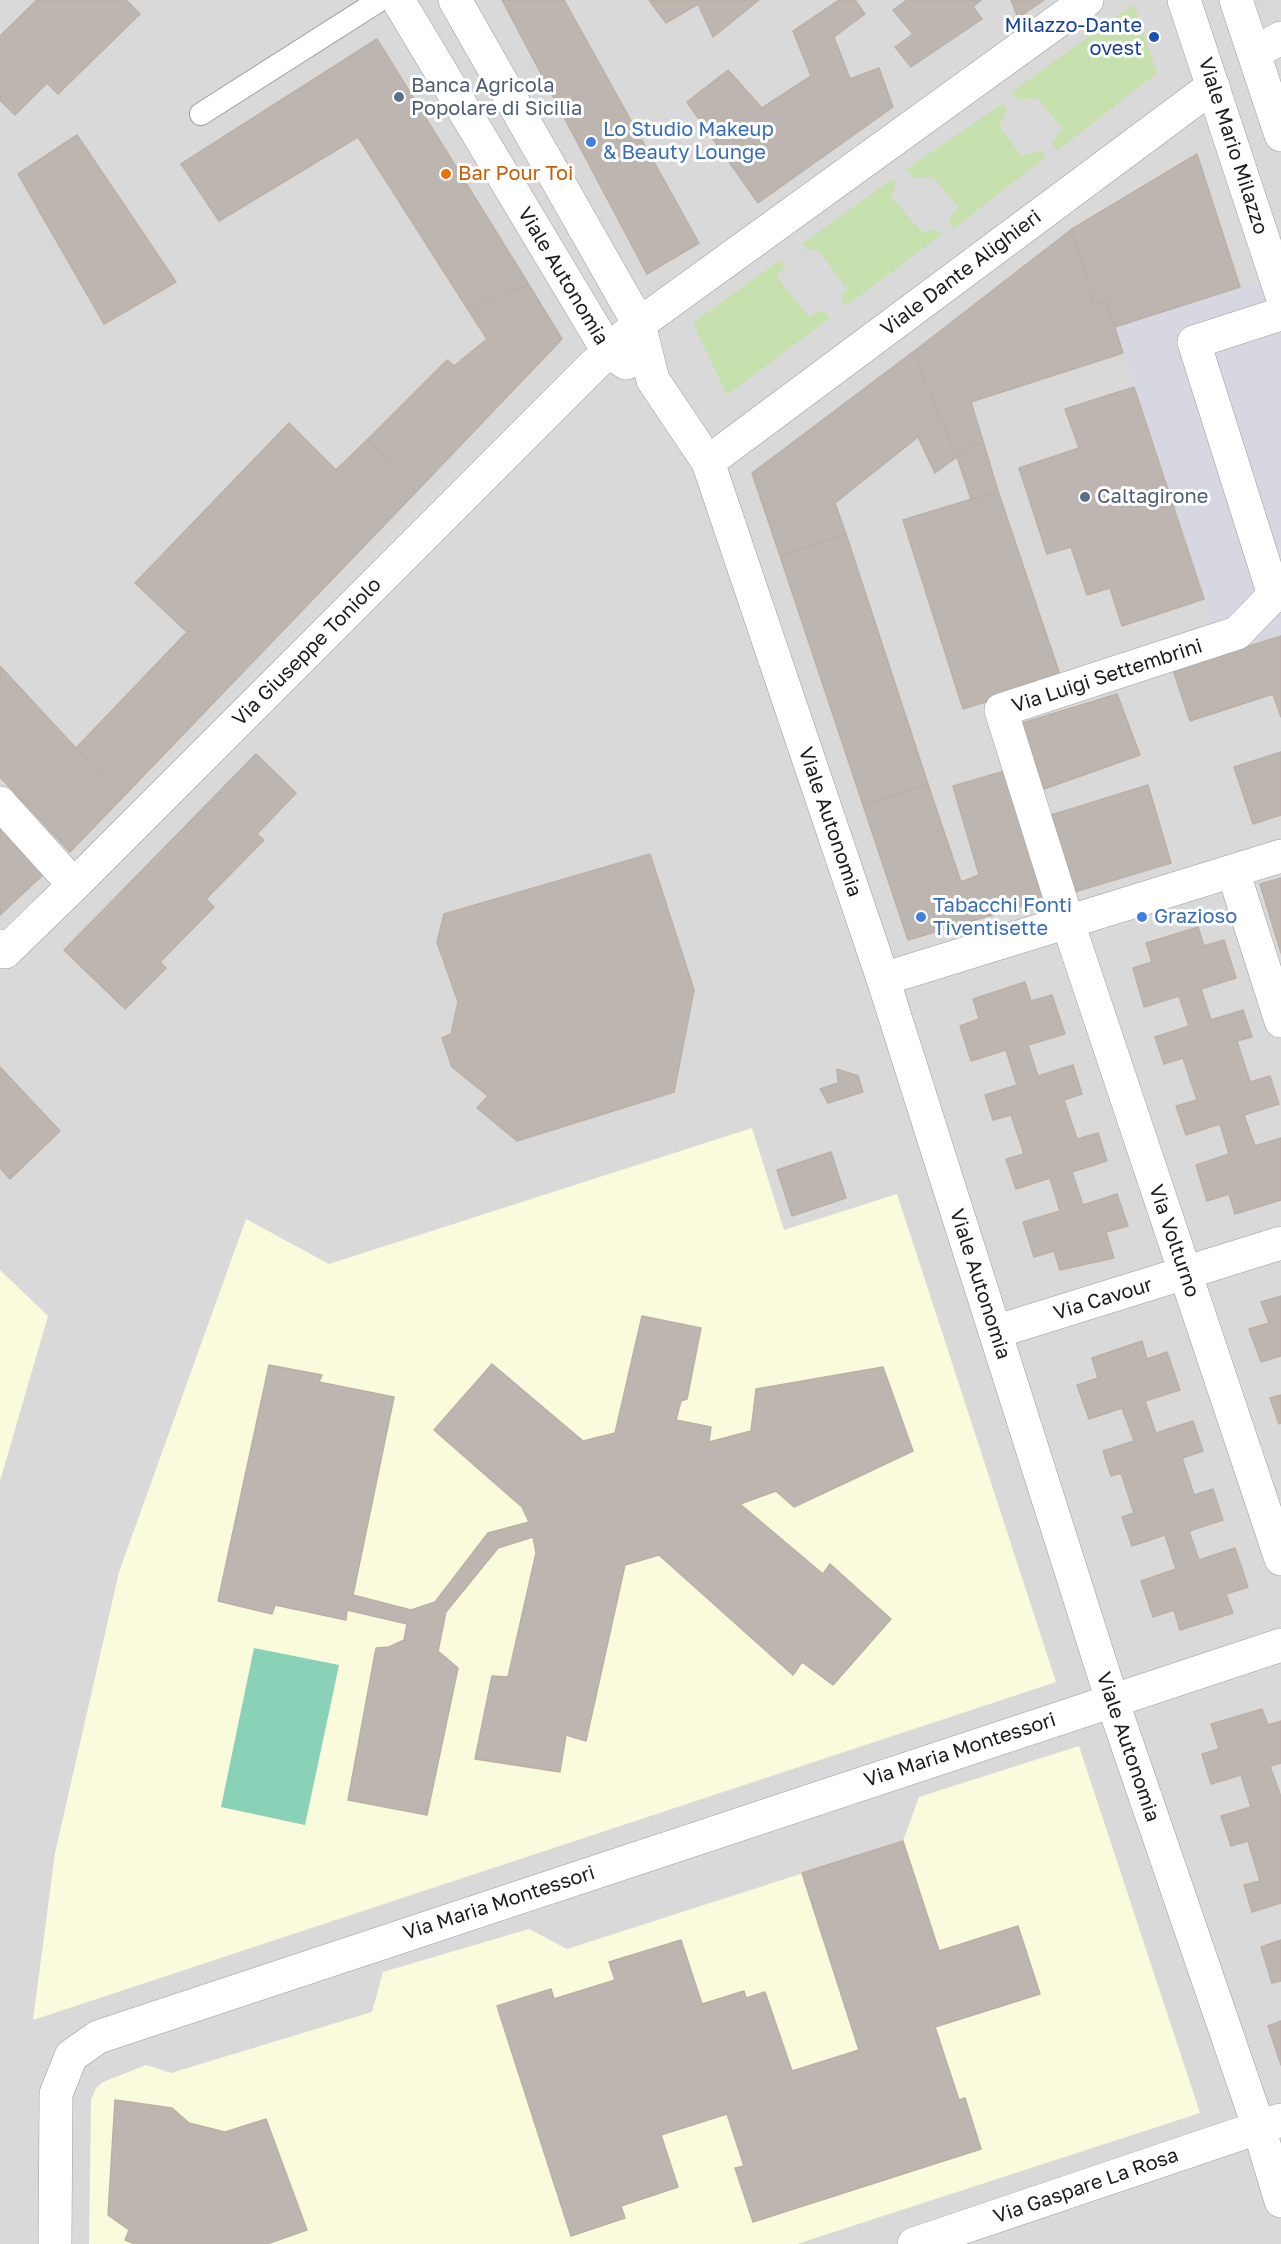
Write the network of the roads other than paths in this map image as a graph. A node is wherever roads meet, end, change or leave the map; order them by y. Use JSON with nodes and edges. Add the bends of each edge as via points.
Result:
{"nodes":[{"id":1,"x":380,"y":0,"type":"edge"},
{"id":2,"x":398,"y":0,"type":"edge"},
{"id":3,"x":455,"y":0,"type":"edge"},
{"id":4,"x":1087,"y":0,"type":"edge"},
{"id":5,"x":1184,"y":0,"type":"edge"},
{"id":6,"x":1236,"y":0,"type":"edge"},
{"id":7,"x":1268,"y":45,"type":"edge"},
{"id":8,"x":1213,"y":86,"type":"junction"},
{"id":9,"x":201,"y":114,"type":"dead end"},
{"id":10,"x":1281,"y":135,"type":"edge"},
{"id":11,"x":1281,"y":293,"type":"edge"},
{"id":12,"x":1281,"y":314,"type":"edge"},
{"id":13,"x":639,"y":324,"type":"junction"},
{"id":14,"x":608,"y":351,"type":"junction"},
{"id":15,"x":653,"y":380,"type":"junction"},
{"id":16,"x":708,"y":462,"type":"junction"},
{"id":17,"x":1277,"y":594,"type":"edge"},
{"id":18,"x":0,"y":803,"type":"edge"},
{"id":19,"x":1281,"y":856,"type":"edge"},
{"id":20,"x":1233,"y":871,"type":"junction"},
{"id":21,"x":74,"y":885,"type":"junction"},
{"id":22,"x":1068,"y":922,"type":"junction"},
{"id":23,"x":3,"y":949,"type":"edge"},
{"id":24,"x":883,"y":979,"type":"junction"},
{"id":25,"x":1281,"y":1021,"type":"edge"},
{"id":26,"x":1281,"y":1243,"type":"edge"},
{"id":27,"x":1185,"y":1273,"type":"junction"},
{"id":28,"x":995,"y":1332,"type":"junction"},
{"id":29,"x":1281,"y":1559,"type":"edge"},
{"id":30,"x":1281,"y":1645,"type":"edge"},
{"id":31,"x":1112,"y":1700,"type":"junction"},
{"id":32,"x":1270,"y":2124,"type":"edge"},
{"id":33,"x":1281,"y":2201,"type":"edge"},
{"id":34,"x":55,"y":2244,"type":"edge"},
{"id":35,"x":914,"y":2244,"type":"edge"}],
"edges":[{"from":1,"to":9,"type":"lane"},
{"from":2,"to":14,"type":"street","name":"Viale Autonomia"},
{"from":3,"to":13,"type":"street","name":"Viale Autonomia"},
{"from":4,"to":13,"type":"street"},
{"from":5,"to":8,"type":"street","name":"Viale Mario Milazzo"},
{"from":6,"to":7,"type":"street"},
{"from":7,"to":10,"type":"street"},
{"from":8,"to":11,"type":"street","name":"Viale Mario Milazzo"},
{"from":8,"to":16,"type":"street","name":"Viale Dante Alighieri"},
{"from":12,"to":17,"type":"street","via":[[1194,342]]},
{"from":13,"to":14,"type":"street","name":"Via Giuseppe Toniolo"},
{"from":13,"to":15,"type":"street","name":"Viale Autonomia"},
{"from":14,"to":15,"type":"street","name":"Viale Autonomia"},
{"from":14,"to":21,"type":"street","name":"Via Giuseppe Toniolo"},
{"from":15,"to":16,"type":"street","name":"Viale Autonomia"},
{"from":16,"to":24,"type":"street","name":"Viale Autonomia"},
{"from":17,"to":22,"type":"street","name":"Via Luigi Settembrini","via":[[1237,633],[1001,710]]},
{"from":18,"to":21,"type":"street"},
{"from":19,"to":20,"type":"street"},
{"from":20,"to":22,"type":"street"},
{"from":20,"to":25,"type":"street"},
{"from":21,"to":23,"type":"street","name":"Via Giuseppe Toniolo"},
{"from":22,"to":24,"type":"street"},
{"from":22,"to":27,"type":"street","name":"Via Volturno"},
{"from":24,"to":28,"type":"street","name":"Viale Autonomia"},
{"from":26,"to":27,"type":"street","name":"Via Cavour"},
{"from":27,"to":28,"type":"street","name":"Via Cavour"},
{"from":27,"to":29,"type":"street","name":"Via Volturno"},
{"from":28,"to":31,"type":"street","name":"Viale Autonomia"},
{"from":30,"to":31,"type":"street","name":"Via Maria Montessori"},
{"from":31,"to":32,"type":"street","name":"Viale Autonomia"},
{"from":31,"to":34,"type":"street","name":"Via Maria Montessori","via":[[98,2037],[71,2056],[56,2094]]},
{"from":32,"to":33,"type":"street","name":"Viale Autonomia"},
{"from":32,"to":35,"type":"street","name":"Via Gaspare La Rosa"}]}
